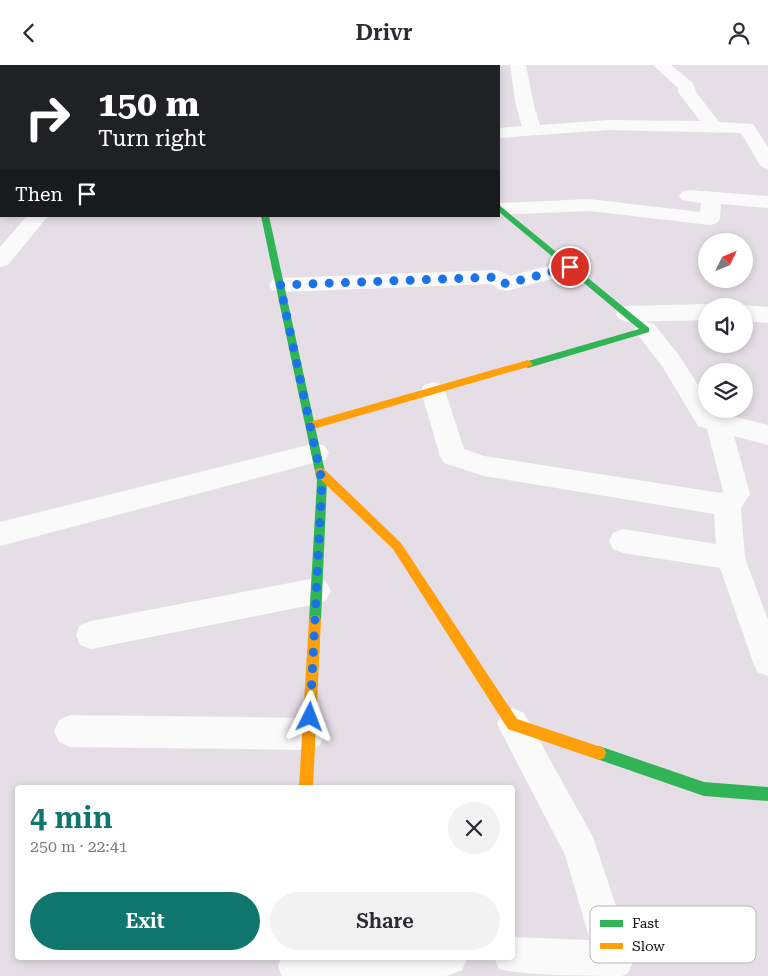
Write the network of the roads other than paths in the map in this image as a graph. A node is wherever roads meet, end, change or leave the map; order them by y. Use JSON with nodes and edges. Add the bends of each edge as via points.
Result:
{"nodes":[{"id":1,"x":518,"y":65,"type":"edge"},
{"id":2,"x":661,"y":65,"type":"edge"},
{"id":3,"x":738,"y":110,"type":"dead end"},
{"id":4,"x":713,"y":127,"type":"junction"},
{"id":5,"x":747,"y":128,"type":"junction"},
{"id":6,"x":532,"y":130,"type":"junction"},
{"id":7,"x":500,"y":133,"type":"edge"},
{"id":8,"x":768,"y":163,"type":"edge"},
{"id":9,"x":689,"y":195,"type":"dead end"},
{"id":10,"x":711,"y":197,"type":"junction"},
{"id":11,"x":768,"y":202,"type":"edge"},
{"id":12,"x":500,"y":209,"type":"edge"},
{"id":13,"x":37,"y":217,"type":"edge"},
{"id":14,"x":265,"y":217,"type":"edge"},
{"id":15,"x":0,"y":260,"type":"edge"},
{"id":16,"x":570,"y":267,"type":"junction"},
{"id":17,"x":280,"y":285,"type":"junction"},
{"id":18,"x":698,"y":312,"type":"edge"},
{"id":19,"x":627,"y":314,"type":"junction"},
{"id":20,"x":753,"y":314,"type":"edge"},
{"id":21,"x":768,"y":315,"type":"edge"},
{"id":22,"x":646,"y":330,"type":"junction"},
{"id":23,"x":433,"y":391,"type":"junction"},
{"id":24,"x":718,"y":422,"type":"junction"},
{"id":25,"x":310,"y":426,"type":"junction"},
{"id":26,"x":768,"y":435,"type":"edge"},
{"id":27,"x":318,"y":462,"type":"junction"},
{"id":28,"x":727,"y":505,"type":"junction"},
{"id":29,"x":0,"y":534,"type":"edge"},
{"id":30,"x":622,"y":541,"type":"dead end"},
{"id":31,"x":731,"y":558,"type":"junction"},
{"id":32,"x":316,"y":591,"type":"junction"},
{"id":33,"x":91,"y":635,"type":"dead end"},
{"id":34,"x":768,"y":662,"type":"edge"},
{"id":35,"x":513,"y":725,"type":"junction"},
{"id":36,"x":70,"y":731,"type":"dead end"},
{"id":37,"x":309,"y":735,"type":"junction"},
{"id":38,"x":306,"y":785,"type":"edge"},
{"id":39,"x":768,"y":794,"type":"edge"},
{"id":40,"x":597,"y":906,"type":"edge"},
{"id":41,"x":515,"y":955,"type":"edge"},
{"id":42,"x":397,"y":960,"type":"edge"},
{"id":43,"x":294,"y":966,"type":"edge"},
{"id":44,"x":615,"y":968,"type":"edge"}],
"edges":[{"from":1,"to":6,"type":"street"},
{"from":2,"to":4,"type":"street","via":[[687,87],[687,92]]},
{"from":3,"to":5,"type":"street"},
{"from":4,"to":5,"type":"street"},
{"from":4,"to":6,"type":"street","via":[[608,125]]},
{"from":5,"to":8,"type":"street"},
{"from":6,"to":7,"type":"street"},
{"from":9,"to":10,"type":"street"},
{"from":10,"to":11,"type":"street"},
{"from":10,"to":12,"type":"street","via":[[710,219],[589,205]]},
{"from":12,"to":16,"type":"street"},
{"from":13,"to":15,"type":"street"},
{"from":14,"to":17,"type":"street"},
{"from":16,"to":17,"type":"street","via":[[506,284],[497,277]]},
{"from":16,"to":19,"type":"street"},
{"from":17,"to":25,"type":"street"},
{"from":18,"to":19,"type":"street"},
{"from":19,"to":22,"type":"street"},
{"from":20,"to":21,"type":"street"},
{"from":22,"to":23,"type":"street"},
{"from":22,"to":24,"type":"street","via":[[670,360],[707,419]]},
{"from":23,"to":25,"type":"street"},
{"from":23,"to":28,"type":"street","via":[[453,456],[484,466]]},
{"from":24,"to":26,"type":"street"},
{"from":24,"to":28,"type":"street","via":[[738,494]]},
{"from":25,"to":27,"type":"street"},
{"from":27,"to":29,"type":"street"},
{"from":27,"to":32,"type":"street","via":[[322,481]]},
{"from":27,"to":35,"type":"street","via":[[397,546]]},
{"from":28,"to":31,"type":"street"},
{"from":30,"to":31,"type":"street"},
{"from":31,"to":34,"type":"street"},
{"from":32,"to":33,"type":"street"},
{"from":32,"to":37,"type":"street"},
{"from":35,"to":39,"type":"street","via":[[704,789]]},
{"from":35,"to":40,"type":"street","via":[[581,849]]},
{"from":36,"to":37,"type":"street"},
{"from":37,"to":38,"type":"street"},
{"from":41,"to":44,"type":"street"},
{"from":42,"to":43,"type":"street"}]}
